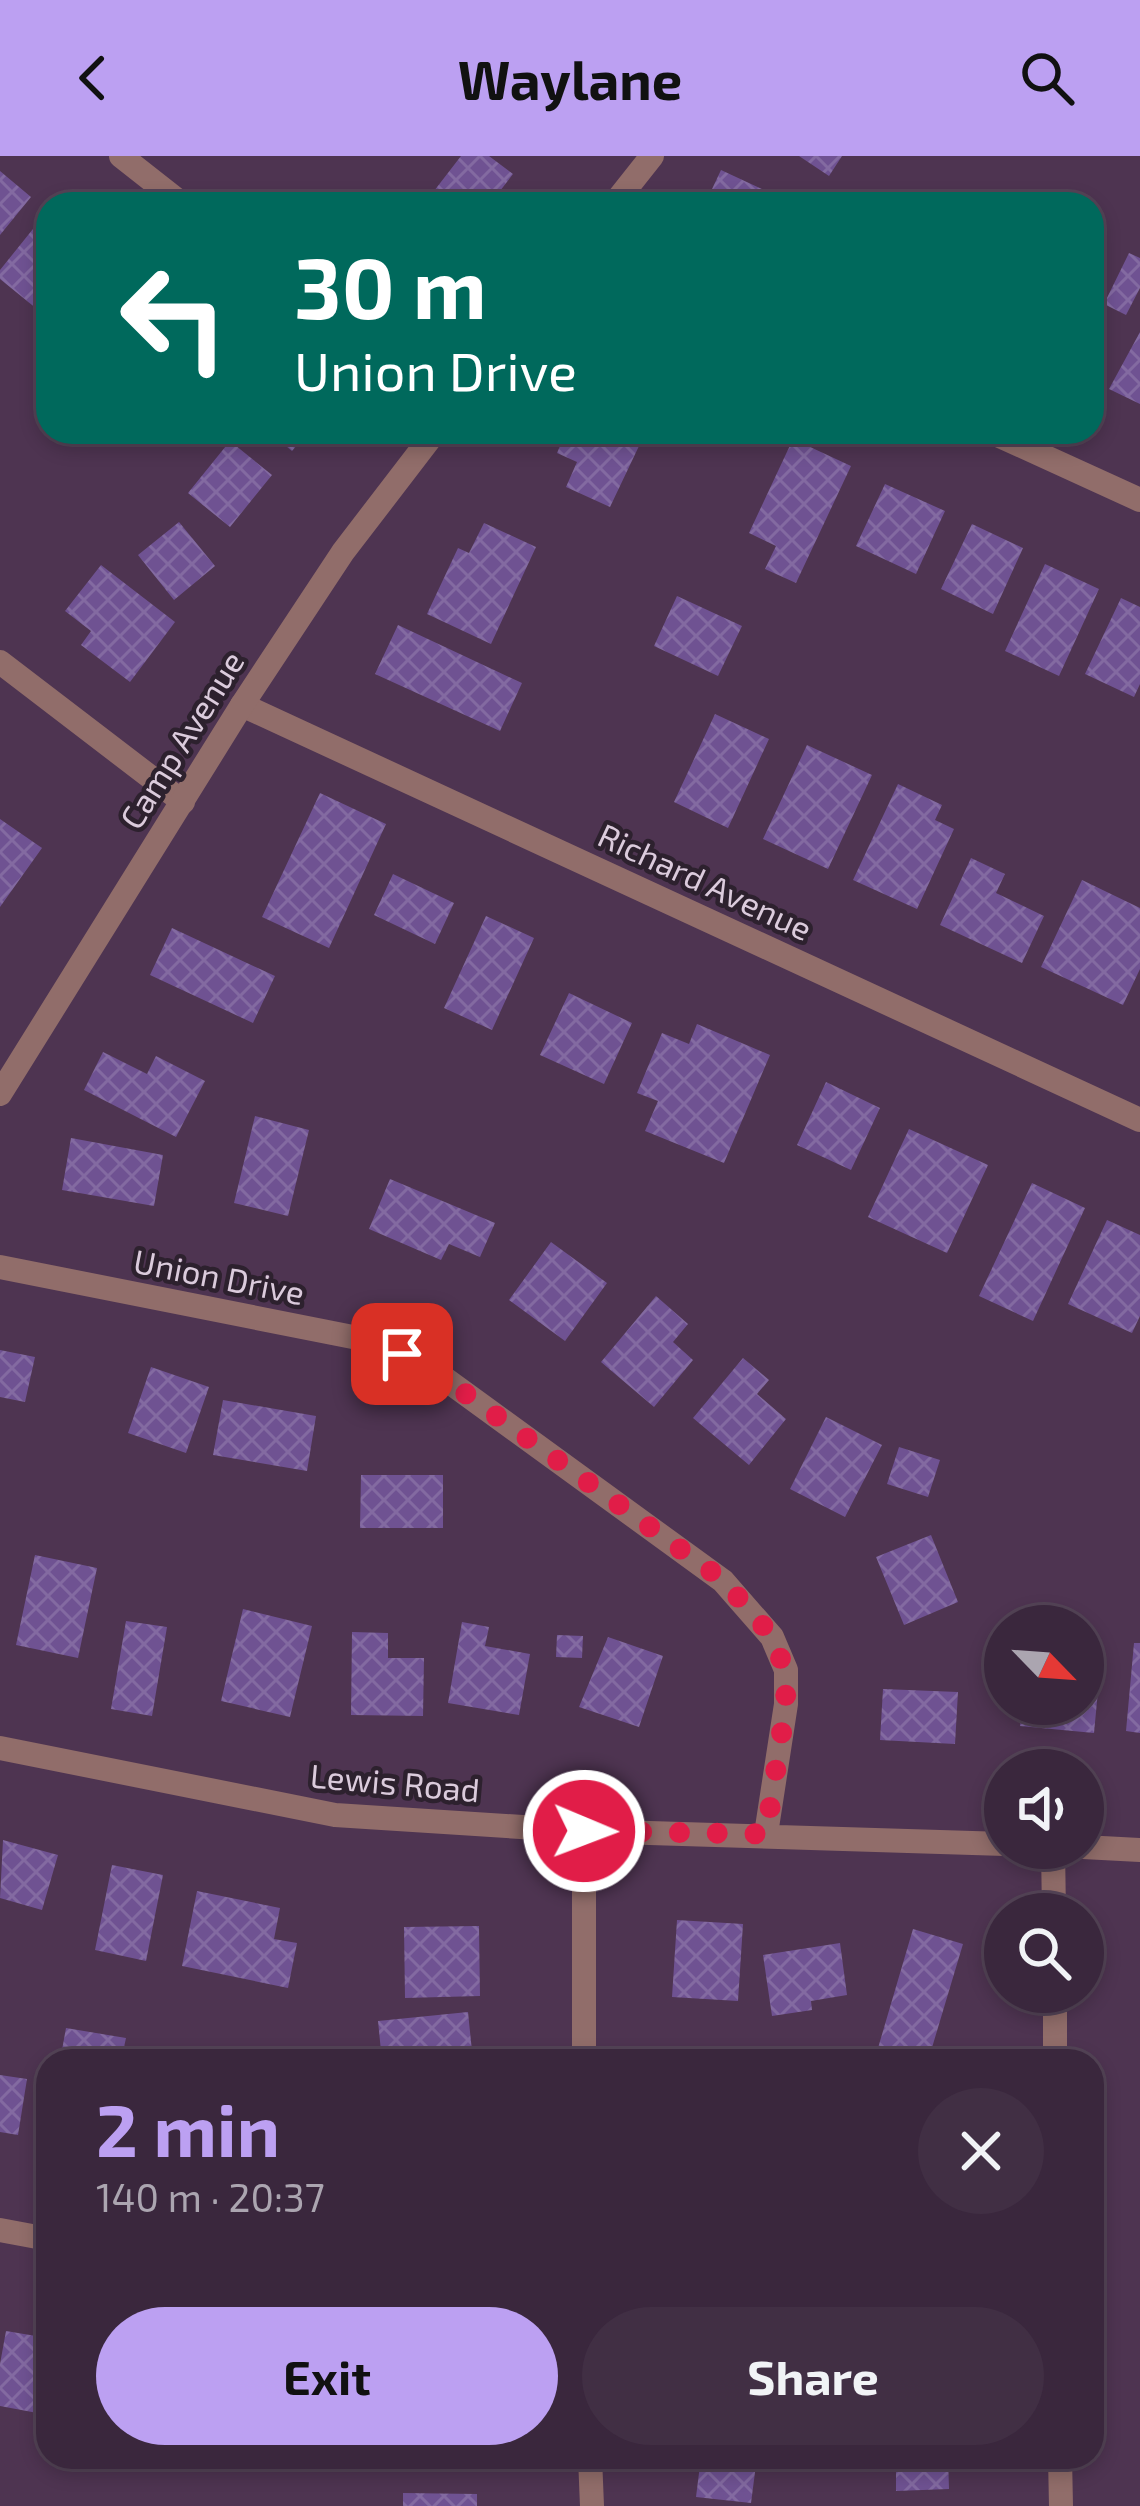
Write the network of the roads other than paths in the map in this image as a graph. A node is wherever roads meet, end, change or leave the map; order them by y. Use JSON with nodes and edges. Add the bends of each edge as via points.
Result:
{"nodes":[{"id":1,"x":121,"y":156,"type":"edge"},
{"id":2,"x":652,"y":156,"type":"edge"},
{"id":3,"x":167,"y":192,"type":"edge"},
{"id":4,"x":624,"y":192,"type":"edge"},
{"id":5,"x":426,"y":444,"type":"edge"},
{"id":6,"x":1017,"y":444,"type":"edge"},
{"id":7,"x":1140,"y":500,"type":"edge"},
{"id":8,"x":0,"y":662,"type":"edge"},
{"id":9,"x":242,"y":705,"type":"junction"},
{"id":10,"x":183,"y":802,"type":"junction"},
{"id":11,"x":0,"y":1094,"type":"edge"},
{"id":12,"x":1140,"y":1120,"type":"edge"},
{"id":13,"x":0,"y":1267,"type":"edge"},
{"id":14,"x":0,"y":1748,"type":"edge"},
{"id":15,"x":584,"y":1831,"type":"junction"},
{"id":16,"x":766,"y":1834,"type":"junction"},
{"id":17,"x":984,"y":1843,"type":"edge"},
{"id":18,"x":1104,"y":1848,"type":"edge"},
{"id":19,"x":1140,"y":1850,"type":"edge"},
{"id":20,"x":1055,"y":2013,"type":"edge"},
{"id":21,"x":584,"y":2049,"type":"edge"},
{"id":22,"x":1055,"y":2049,"type":"edge"},
{"id":23,"x":0,"y":2230,"type":"edge"},
{"id":24,"x":36,"y":2237,"type":"edge"},
{"id":25,"x":590,"y":2469,"type":"edge"},
{"id":26,"x":1060,"y":2469,"type":"edge"},
{"id":27,"x":592,"y":2506,"type":"edge"},
{"id":28,"x":1060,"y":2506,"type":"edge"}],
"edges":[{"from":1,"to":3,"type":"street"},
{"from":2,"to":4,"type":"street"},
{"from":5,"to":9,"type":"street","name":"Camp Avenue"},
{"from":6,"to":7,"type":"street"},
{"from":8,"to":10,"type":"street"},
{"from":9,"to":10,"type":"street","name":"Camp Avenue"},
{"from":9,"to":12,"type":"street","name":"Richard Avenue"},
{"from":10,"to":11,"type":"street","name":"Camp Avenue"},
{"from":13,"to":16,"type":"street","name":"Union Drive","via":[[378,1342],[426,1365],[723,1580],[772,1636],[785,1670]]},
{"from":14,"to":15,"type":"street","name":"Lewis Road","via":[[334,1815]]},
{"from":15,"to":16,"type":"street","name":"Lewis Road"},
{"from":15,"to":21,"type":"street"},
{"from":16,"to":17,"type":"street","name":"Lewis Road"},
{"from":18,"to":19,"type":"street"},
{"from":20,"to":22,"type":"street"},
{"from":23,"to":24,"type":"street"},
{"from":25,"to":27,"type":"street"},
{"from":26,"to":28,"type":"street"}]}
